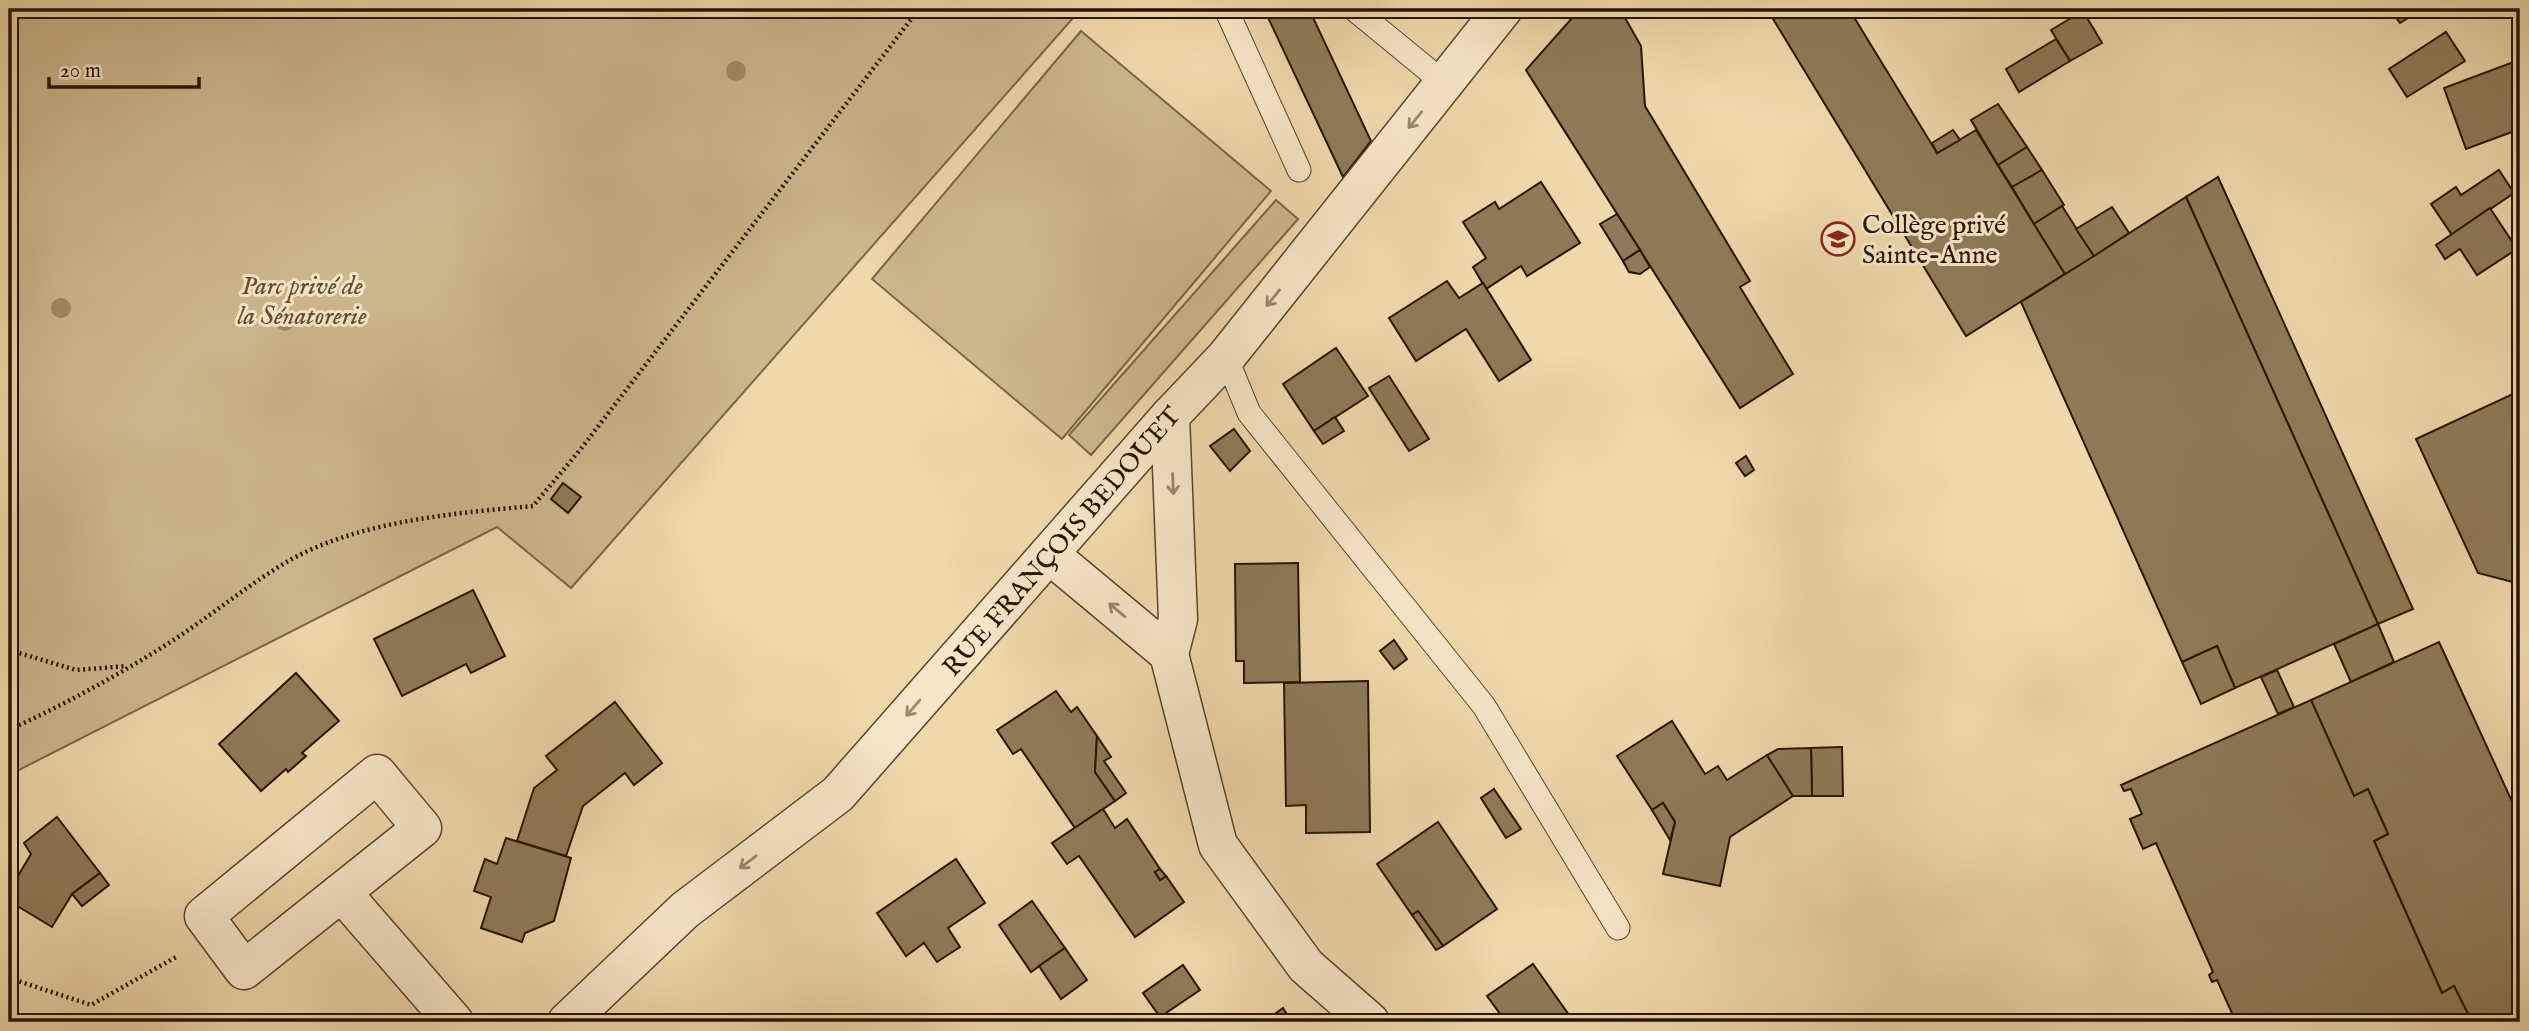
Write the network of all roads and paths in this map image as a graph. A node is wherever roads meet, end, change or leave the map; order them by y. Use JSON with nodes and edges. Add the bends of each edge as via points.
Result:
{"nodes":[{"id":1,"x":919,"y":9,"type":"edge"},
{"id":2,"x":1226,"y":9,"type":"edge"},
{"id":3,"x":1354,"y":9,"type":"edge"},
{"id":4,"x":1503,"y":9,"type":"edge"},
{"id":5,"x":1444,"y":83,"type":"junction"},
{"id":6,"x":1299,"y":170,"type":"dead end"},
{"id":7,"x":1226,"y":357,"type":"junction"},
{"id":8,"x":1170,"y":416,"type":"junction"},
{"id":9,"x":1049,"y":554,"type":"junction"},
{"id":10,"x":9,"y":650,"type":"edge"},
{"id":11,"x":1169,"y":654,"type":"junction"},
{"id":12,"x":130,"y":666,"type":"junction"},
{"id":13,"x":9,"y":730,"type":"edge"},
{"id":14,"x":343,"y":894,"type":"junction"},
{"id":15,"x":1618,"y":928,"type":"dead end"},
{"id":16,"x":217,"y":934,"type":"junction"},
{"id":17,"x":9,"y":978,"type":"edge"},
{"id":18,"x":454,"y":1022,"type":"edge"},
{"id":19,"x":567,"y":1022,"type":"edge"},
{"id":20,"x":1370,"y":1022,"type":"edge"}],
"edges":[{"from":1,"to":12,"type":"path","via":[[533,506],[450,513],[358,534],[292,560]]},
{"from":2,"to":6,"type":"lane"},
{"from":3,"to":5,"type":"lane"},
{"from":4,"to":5,"type":"street","name":"RUE FRANÇOIS BEDOUET"},
{"from":5,"to":7,"type":"street","name":"RUE FRANÇOIS BEDOUET","one_way":true},
{"from":7,"to":8,"type":"street","name":"RUE FRANÇOIS BEDOUET"},
{"from":7,"to":15,"type":"lane","via":[[1249,413],[1484,706]]},
{"from":8,"to":9,"type":"street","name":"RUE FRANÇOIS BEDOUET"},
{"from":8,"to":11,"type":"street","one_way":true,"via":[[1178,619]]},
{"from":11,"to":9,"type":"street","one_way":true},
{"from":9,"to":19,"type":"street","name":"RUE FRANÇOIS BEDOUET","one_way":true,"via":[[838,794],[685,910]]},
{"from":10,"to":12,"type":"path","via":[[76,670]]},
{"from":11,"to":20,"type":"street","via":[[1218,845],[1306,966]]},
{"from":12,"to":13,"type":"path","via":[[74,700]]},
{"from":14,"to":16,"type":"street","via":[[244,970]]},
{"from":14,"to":16,"type":"street","via":[[422,828],[377,774],[204,916]]},
{"from":14,"to":18,"type":"street"},
{"from":16,"to":17,"type":"path","via":[[91,1005]]}]}
